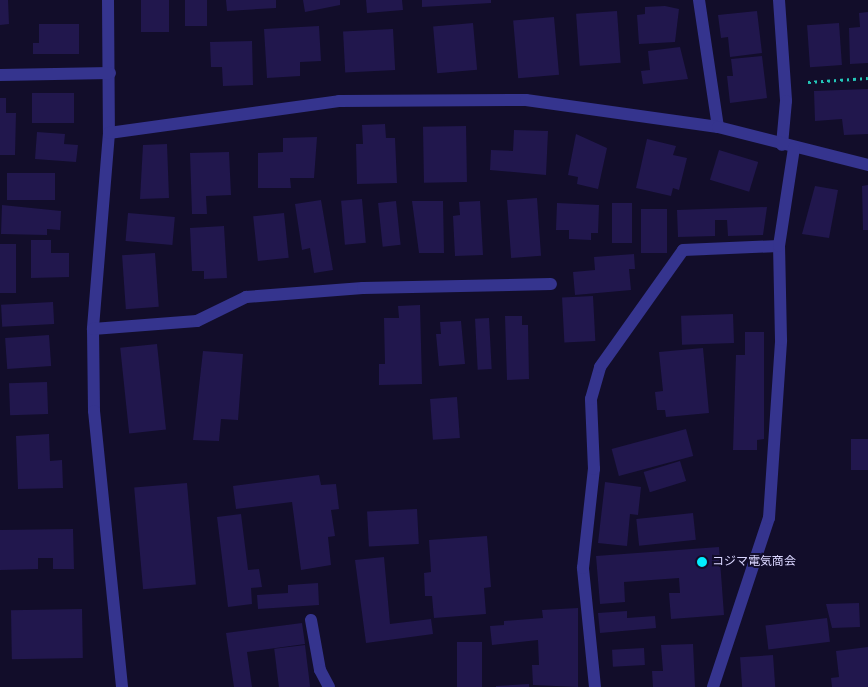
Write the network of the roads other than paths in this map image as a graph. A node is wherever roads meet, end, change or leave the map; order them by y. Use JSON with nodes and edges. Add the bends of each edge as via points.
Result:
{"nodes":[{"id":1,"x":108,"y":0,"type":"edge"},
{"id":2,"x":699,"y":0,"type":"edge"},
{"id":3,"x":779,"y":0,"type":"edge"},
{"id":4,"x":110,"y":73,"type":"junction"},
{"id":5,"x":0,"y":75,"type":"edge"},
{"id":6,"x":718,"y":127,"type":"junction"},
{"id":7,"x":109,"y":133,"type":"junction"},
{"id":8,"x":788,"y":146,"type":"junction"},
{"id":9,"x":868,"y":165,"type":"edge"},
{"id":10,"x":779,"y":246,"type":"junction"},
{"id":11,"x":551,"y":284,"type":"dead end"},
{"id":12,"x":94,"y":329,"type":"junction"},
{"id":13,"x":311,"y":620,"type":"dead end"},
{"id":14,"x":122,"y":687,"type":"edge"},
{"id":15,"x":329,"y":687,"type":"edge"},
{"id":16,"x":595,"y":687,"type":"edge"},
{"id":17,"x":713,"y":687,"type":"edge"}],
"edges":[{"from":1,"to":4,"type":"street"},
{"from":2,"to":6,"type":"street"},
{"from":3,"to":8,"type":"street"},
{"from":4,"to":5,"type":"street"},
{"from":4,"to":7,"type":"street"},
{"from":6,"to":7,"type":"street","via":[[526,100],[339,101]]},
{"from":6,"to":8,"type":"street"},
{"from":7,"to":12,"type":"street"},
{"from":8,"to":9,"type":"street"},
{"from":8,"to":10,"type":"street"},
{"from":10,"to":16,"type":"street","via":[[682,250],[600,367],[592,399],[594,469],[583,568]]},
{"from":10,"to":17,"type":"street","via":[[781,340],[769,518]]},
{"from":11,"to":12,"type":"street","via":[[363,288],[246,297],[197,321]]},
{"from":12,"to":14,"type":"street","via":[[94,411]]},
{"from":13,"to":15,"type":"street","via":[[320,670]]}]}
